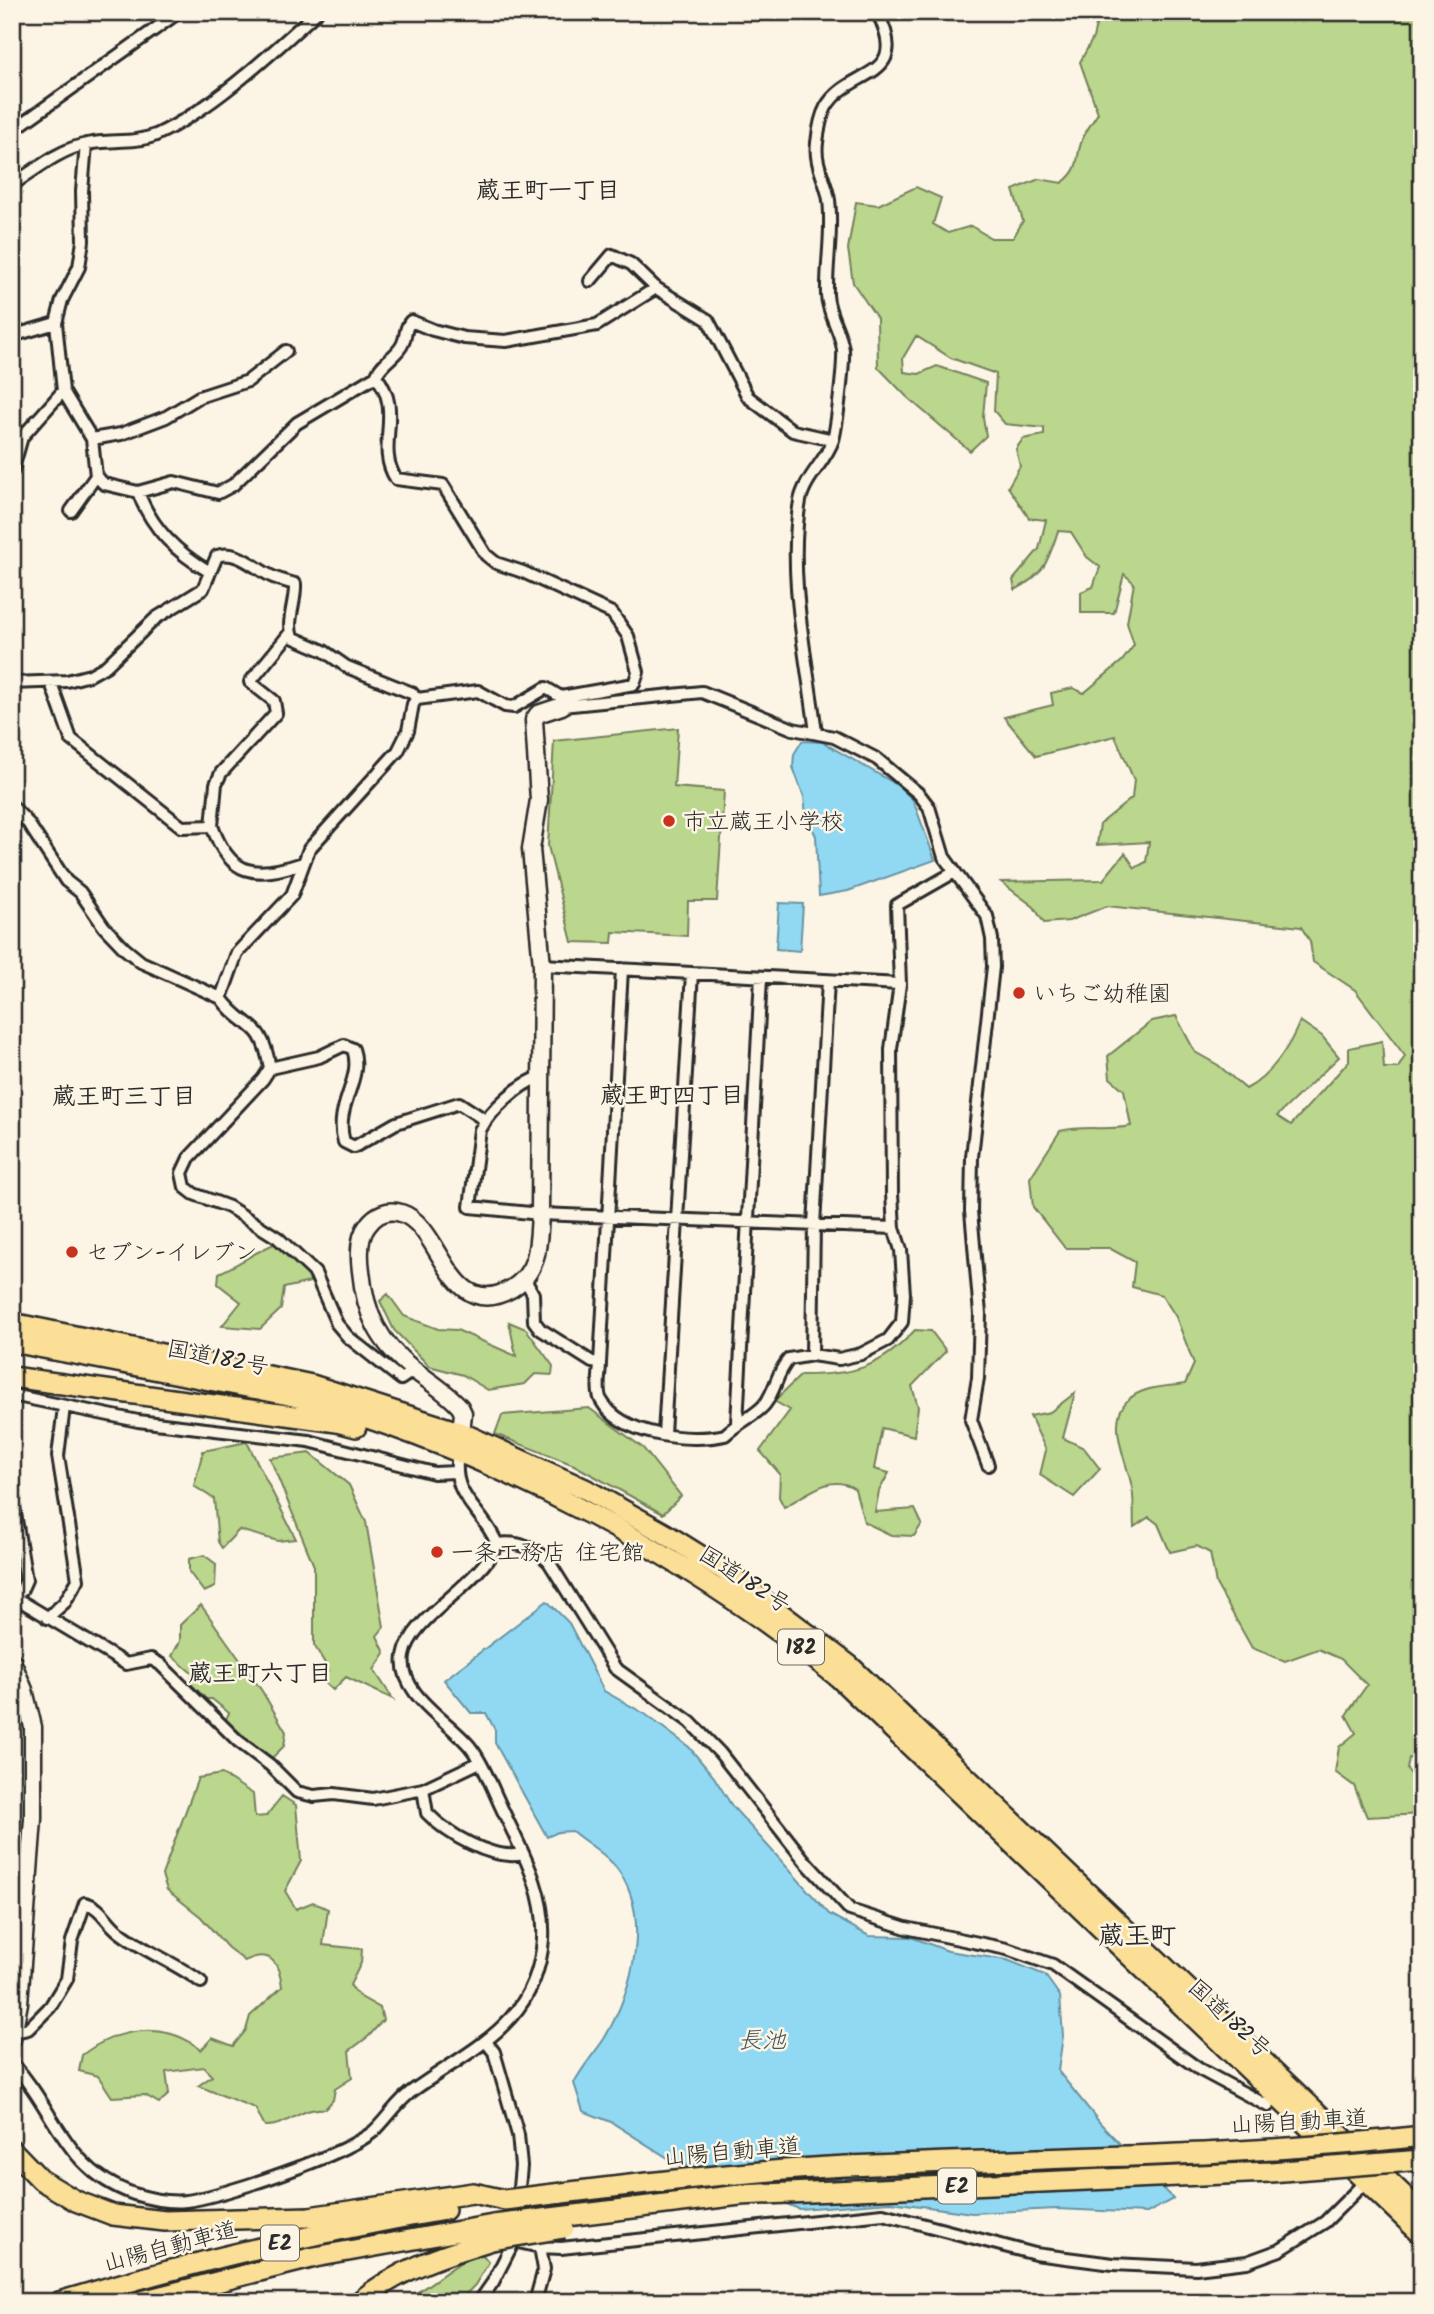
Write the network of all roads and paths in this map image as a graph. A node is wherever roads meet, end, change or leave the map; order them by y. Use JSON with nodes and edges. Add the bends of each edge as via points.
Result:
{"nodes":[{"id":1,"x":179,"y":12,"type":"edge"},
{"id":2,"x":317,"y":12,"type":"edge"},
{"id":3,"x":877,"y":12,"type":"edge"},
{"id":4,"x":12,"y":131,"type":"edge"},
{"id":5,"x":86,"y":144,"type":"junction"},
{"id":6,"x":12,"y":185,"type":"edge"},
{"id":7,"x":590,"y":281,"type":"dead end"},
{"id":8,"x":656,"y":288,"type":"junction"},
{"id":9,"x":57,"y":323,"type":"junction"},
{"id":10,"x":12,"y":336,"type":"edge"},
{"id":11,"x":286,"y":351,"type":"dead end"},
{"id":12,"x":376,"y":376,"type":"junction"},
{"id":13,"x":63,"y":391,"type":"junction"},
{"id":14,"x":92,"y":439,"type":"junction"},
{"id":15,"x":833,"y":440,"type":"junction"},
{"id":16,"x":12,"y":472,"type":"edge"},
{"id":17,"x":96,"y":476,"type":"junction"},
{"id":18,"x":138,"y":492,"type":"junction"},
{"id":19,"x":71,"y":511,"type":"dead end"},
{"id":20,"x":210,"y":572,"type":"junction"},
{"id":21,"x":290,"y":633,"type":"junction"},
{"id":22,"x":51,"y":683,"type":"junction"},
{"id":23,"x":12,"y":684,"type":"edge"},
{"id":24,"x":417,"y":699,"type":"junction"},
{"id":25,"x":561,"y":701,"type":"junction"},
{"id":26,"x":816,"y":733,"type":"junction"},
{"id":27,"x":12,"y":806,"type":"edge"},
{"id":28,"x":212,"y":826,"type":"junction"},
{"id":29,"x":303,"y":863,"type":"junction"},
{"id":30,"x":953,"y":873,"type":"junction"},
{"id":31,"x":542,"y":965,"type":"junction"},
{"id":32,"x":622,"y":969,"type":"junction"},
{"id":33,"x":692,"y":973,"type":"junction"},
{"id":34,"x":761,"y":977,"type":"junction"},
{"id":35,"x":828,"y":981,"type":"junction"},
{"id":36,"x":900,"y":984,"type":"junction"},
{"id":37,"x":221,"y":998,"type":"junction"},
{"id":38,"x":270,"y":1068,"type":"junction"},
{"id":39,"x":541,"y":1077,"type":"junction"},
{"id":40,"x":485,"y":1120,"type":"junction"},
{"id":41,"x":540,"y":1213,"type":"junction"},
{"id":42,"x":606,"y":1216,"type":"junction"},
{"id":43,"x":678,"y":1218,"type":"junction"},
{"id":44,"x":747,"y":1221,"type":"junction"},
{"id":45,"x":814,"y":1225,"type":"junction"},
{"id":46,"x":894,"y":1228,"type":"junction"},
{"id":47,"x":524,"y":1278,"type":"junction"},
{"id":48,"x":12,"y":1324,"type":"edge"},
{"id":49,"x":12,"y":1342,"type":"edge"},
{"id":50,"x":812,"y":1356,"type":"junction"},
{"id":51,"x":600,"y":1363,"type":"junction"},
{"id":52,"x":414,"y":1370,"type":"junction"},
{"id":53,"x":12,"y":1377,"type":"edge"},
{"id":54,"x":12,"y":1395,"type":"edge"},
{"id":55,"x":64,"y":1407,"type":"junction"},
{"id":56,"x":737,"y":1423,"type":"junction"},
{"id":57,"x":664,"y":1434,"type":"junction"},
{"id":58,"x":459,"y":1453,"type":"junction"},
{"id":59,"x":988,"y":1465,"type":"dead end"},
{"id":60,"x":12,"y":1495,"type":"edge"},
{"id":61,"x":497,"y":1544,"type":"junction"},
{"id":62,"x":13,"y":1597,"type":"edge"},
{"id":63,"x":47,"y":1618,"type":"junction"},
{"id":64,"x":12,"y":1661,"type":"edge"},
{"id":65,"x":480,"y":1762,"type":"junction"},
{"id":66,"x":423,"y":1789,"type":"junction"},
{"id":67,"x":523,"y":1854,"type":"junction"},
{"id":68,"x":201,"y":1982,"type":"dead end"},
{"id":69,"x":13,"y":2036,"type":"edge"},
{"id":70,"x":486,"y":2043,"type":"junction"},
{"id":71,"x":12,"y":2063,"type":"edge"},
{"id":72,"x":1281,"y":2091,"type":"junction"},
{"id":73,"x":1422,"y":2136,"type":"edge"},
{"id":74,"x":12,"y":2150,"type":"edge"},
{"id":75,"x":1422,"y":2160,"type":"edge"},
{"id":76,"x":1372,"y":2175,"type":"junction"},
{"id":77,"x":505,"y":2200,"type":"junction"},
{"id":78,"x":1422,"y":2213,"type":"edge"},
{"id":79,"x":492,"y":2232,"type":"junction"},
{"id":80,"x":1422,"y":2235,"type":"edge"},
{"id":81,"x":514,"y":2241,"type":"junction"},
{"id":82,"x":540,"y":2247,"type":"junction"},
{"id":83,"x":59,"y":2302,"type":"edge"},
{"id":84,"x":138,"y":2302,"type":"edge"},
{"id":85,"x":359,"y":2302,"type":"edge"},
{"id":86,"x":479,"y":2302,"type":"edge"},
{"id":87,"x":535,"y":2302,"type":"edge"}],
"edges":[{"from":1,"to":4,"type":"street"},
{"from":2,"to":5,"type":"street","via":[[188,118],[153,136]]},
{"from":3,"to":15,"type":"street","via":[[887,32],[888,52],[880,65],[825,109],[817,144],[816,159],[828,192],[832,223],[829,312],[843,350]]},
{"from":5,"to":6,"type":"street"},
{"from":5,"to":9,"type":"street","via":[[79,267],[62,300]]},
{"from":7,"to":8,"type":"street","via":[[612,255],[631,264]]},
{"from":8,"to":12,"type":"street","via":[[597,325],[506,341],[464,338],[411,321],[406,325],[403,346]]},
{"from":8,"to":15,"type":"street","via":[[708,320],[748,397],[793,431]]},
{"from":9,"to":10,"type":"street"},
{"from":9,"to":13,"type":"street"},
{"from":11,"to":14,"type":"street","via":[[248,381],[199,397],[166,417],[121,434]]},
{"from":12,"to":18,"type":"street","via":[[297,423],[233,485],[218,493],[174,482]]},
{"from":12,"to":25,"type":"street","via":[[388,391],[387,455],[396,479],[443,485],[486,555],[496,563],[611,612],[623,626],[638,672],[634,684]]},
{"from":13,"to":14,"type":"street"},
{"from":13,"to":16,"type":"street","via":[[22,437]]},
{"from":14,"to":17,"type":"street"},
{"from":15,"to":26,"type":"street","via":[[801,496],[798,516],[797,580]]},
{"from":17,"to":18,"type":"street","via":[[104,484]]},
{"from":17,"to":19,"type":"street"},
{"from":18,"to":20,"type":"street","via":[[179,554]]},
{"from":20,"to":21,"type":"street","via":[[217,556],[225,553],[295,584]]},
{"from":20,"to":22,"type":"street","via":[[202,589],[156,618],[116,659],[90,675]]},
{"from":21,"to":24,"type":"street","via":[[347,667]]},
{"from":21,"to":28,"type":"street","via":[[250,682],[274,701],[276,713],[221,773]]},
{"from":22,"to":23,"type":"street"},
{"from":22,"to":28,"type":"street","via":[[71,739],[182,827]]},
{"from":24,"to":25,"type":"street","via":[[478,691],[514,707],[546,688]]},
{"from":24,"to":29,"type":"street","via":[[398,751],[309,849]]},
{"from":25,"to":26,"type":"street","via":[[702,692],[793,729]]},
{"from":25,"to":31,"type":"street","via":[[534,720],[539,800],[531,849]]},
{"from":26,"to":30,"type":"street","via":[[877,759],[919,794],[929,807]]},
{"from":27,"to":37,"type":"street","via":[[66,881],[125,949],[142,962]]},
{"from":28,"to":29,"type":"street","via":[[222,851],[238,867],[265,873]]},
{"from":29,"to":37,"type":"street","via":[[292,895],[237,953]]},
{"from":30,"to":36,"type":"street","via":[[897,905]]},
{"from":30,"to":59,"type":"street","via":[[982,908],[992,939],[971,1212],[981,1314],[971,1420]]},
{"from":31,"to":32,"type":"street"},
{"from":31,"to":39,"type":"street"},
{"from":32,"to":33,"type":"street"},
{"from":32,"to":42,"type":"street"},
{"from":33,"to":34,"type":"street"},
{"from":33,"to":43,"type":"street"},
{"from":34,"to":35,"type":"street"},
{"from":34,"to":44,"type":"street"},
{"from":35,"to":36,"type":"street"},
{"from":35,"to":45,"type":"street"},
{"from":36,"to":46,"type":"street","via":[[891,1049]]},
{"from":37,"to":38,"type":"street","via":[[261,1032]]},
{"from":38,"to":40,"type":"street","via":[[319,1057],[344,1045],[353,1049],[355,1070],[342,1105],[340,1128],[344,1142],[354,1147],[396,1124],[459,1103]]},
{"from":38,"to":52,"type":"street","via":[[189,1158],[182,1173],[185,1187],[229,1207],[278,1238],[315,1273],[348,1338],[401,1379]]},
{"from":39,"to":40,"type":"street","via":[[530,1080]]},
{"from":39,"to":41,"type":"street"},
{"from":40,"to":41,"type":"street","via":[[470,1207]]},
{"from":41,"to":42,"type":"street"},
{"from":41,"to":47,"type":"street","via":[[538,1252]]},
{"from":42,"to":43,"type":"street"},
{"from":42,"to":51,"type":"street"},
{"from":43,"to":44,"type":"street"},
{"from":43,"to":57,"type":"street"},
{"from":44,"to":45,"type":"street"},
{"from":44,"to":56,"type":"street"},
{"from":45,"to":46,"type":"street"},
{"from":45,"to":50,"type":"street"},
{"from":46,"to":50,"type":"street","via":[[901,1250],[902,1322],[888,1340],[861,1354],[839,1359]]},
{"from":47,"to":51,"type":"street","via":[[533,1294],[534,1321],[540,1329]]},
{"from":47,"to":52,"type":"street","via":[[498,1294],[464,1289],[415,1220],[391,1211],[377,1215],[364,1232],[359,1255],[363,1300],[389,1346]]},
{"from":48,"to":58,"type":"highway","name":"国道182号","number":"182","via":[[312,1385]]},
{"from":49,"to":58,"type":"highway","name":"国道182号","number":"182","via":[[311,1401]]},
{"from":50,"to":56,"type":"street","via":[[789,1359],[777,1372],[764,1406]]},
{"from":51,"to":57,"type":"street","via":[[600,1398],[612,1413],[628,1424]]},
{"from":52,"to":58,"type":"street","via":[[460,1407]]},
{"from":53,"to":58,"type":"highway","via":[[337,1422]]},
{"from":54,"to":55,"type":"street"},
{"from":55,"to":58,"type":"street","via":[[138,1421],[309,1441],[434,1473]]},
{"from":55,"to":63,"type":"street","via":[[58,1456],[78,1580],[64,1603]]},
{"from":56,"to":57,"type":"street","via":[[725,1435],[706,1440]]},
{"from":58,"to":61,"type":"street","via":[[461,1494]]},
{"from":58,"to":72,"type":"highway","name":"国道182号","number":"182","via":[[653,1549],[782,1632],[838,1677]]},
{"from":60,"to":62,"type":"street","via":[[26,1580]]},
{"from":61,"to":65,"type":"street","via":[[461,1591],[412,1635],[404,1654],[408,1683]]},
{"from":61,"to":72,"type":"street","via":[[513,1542],[539,1552],[549,1562],[615,1668],[690,1722],[850,1910],[1053,1965],[1199,2069],[1268,2106]]},
{"from":62,"to":63,"type":"street"},
{"from":63,"to":66,"type":"street","via":[[126,1664],[151,1659],[160,1664],[297,1792],[373,1799]]},
{"from":64,"to":69,"type":"street","via":[[33,1727],[33,1819]]},
{"from":65,"to":66,"type":"street"},
{"from":65,"to":67,"type":"street"},
{"from":66,"to":67,"type":"street","via":[[427,1813],[455,1837],[509,1857]]},
{"from":67,"to":70,"type":"street","via":[[540,1897],[540,1961],[525,1998]]},
{"from":68,"to":69,"type":"street","via":[[129,1939],[96,1906],[85,1903],[72,1941],[67,1979],[50,2007],[28,2029]]},
{"from":70,"to":71,"type":"street","via":[[411,2091],[361,2139],[230,2191],[183,2201],[134,2194],[93,2173],[68,2147]]},
{"from":70,"to":81,"type":"street","via":[[494,2052],[518,2135],[522,2166]]},
{"from":72,"to":76,"type":"highway","name":"国道182号","number":"182"},
{"from":73,"to":77,"type":"highway","name":"山陽自動車道","number":"E2","bridge":true,"via":[[806,2169]]},
{"from":74,"to":77,"type":"highway","via":[[41,2180],[76,2201],[113,2216],[152,2220],[309,2217],[473,2193]]},
{"from":75,"to":79,"type":"highway","name":"山陽自動車道","number":"E2","bridge":true,"via":[[1270,2172],[740,2195]]},
{"from":76,"to":78,"type":"highway","name":"国道182号","number":"182"},
{"from":76,"to":80,"type":"highway","name":"国道182号","number":"182"},
{"from":76,"to":82,"type":"street","via":[[1325,2222],[1280,2250],[1247,2262],[1196,2268],[1035,2254],[884,2214]]},
{"from":77,"to":83,"type":"highway","name":"山陽自動車道","number":"E2","via":[[311,2235]]},
{"from":79,"to":84,"type":"highway","name":"山陽自動車道","number":"E2","via":[[315,2258]]},
{"from":79,"to":85,"type":"highway","via":[[423,2261]]},
{"from":81,"to":82,"type":"street"},
{"from":81,"to":86,"type":"street"},
{"from":82,"to":87,"type":"street","via":[[544,2269]]}]}
